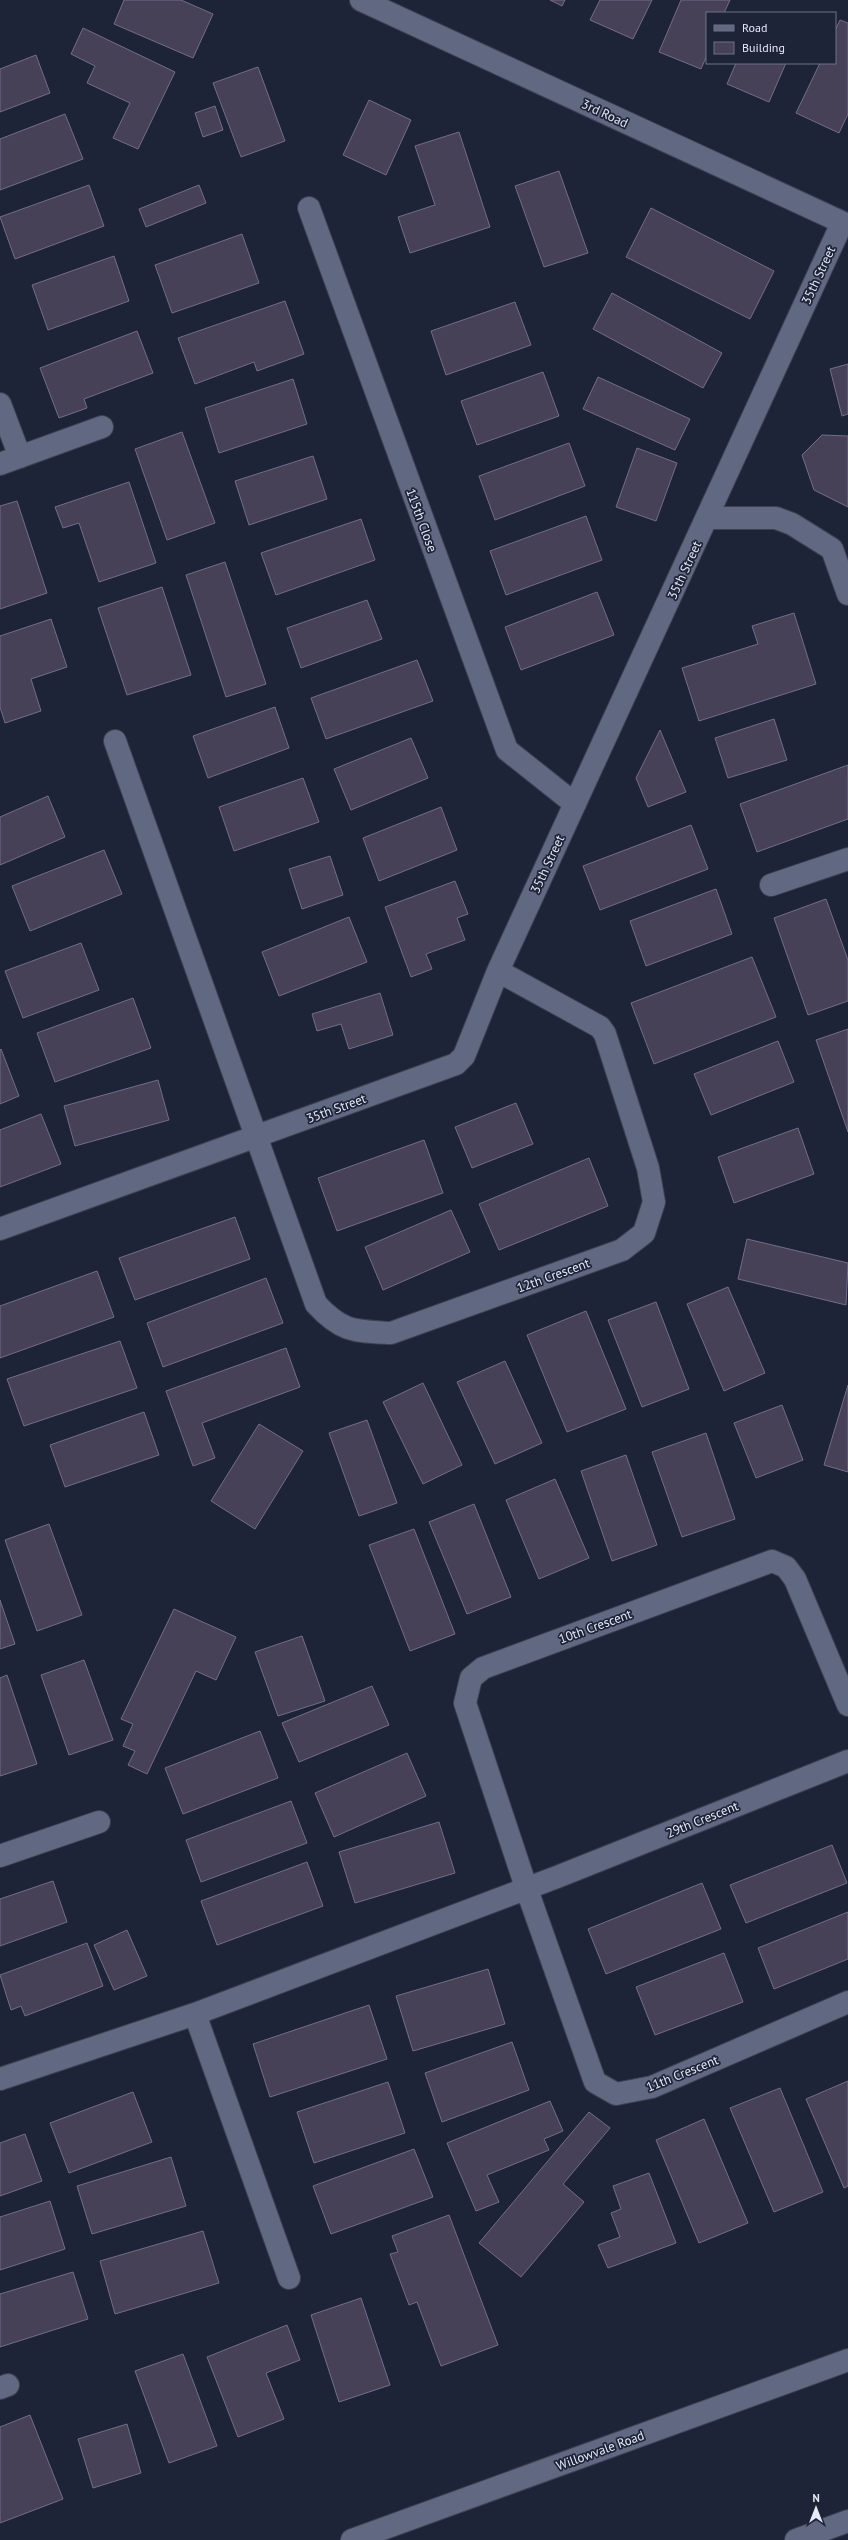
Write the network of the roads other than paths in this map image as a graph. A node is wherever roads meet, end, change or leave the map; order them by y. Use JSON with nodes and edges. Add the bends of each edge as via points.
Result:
{"nodes":[{"id":1,"x":362,"y":0,"type":"edge"},
{"id":2,"x":309,"y":208,"type":"dead end"},
{"id":3,"x":845,"y":224,"type":"edge"},
{"id":4,"x":0,"y":404,"type":"edge"},
{"id":5,"x":102,"y":428,"type":"dead end"},
{"id":6,"x":10,"y":461,"type":"edge"},
{"id":7,"x":708,"y":518,"type":"junction"},
{"id":8,"x":848,"y":594,"type":"edge"},
{"id":9,"x":115,"y":741,"type":"dead end"},
{"id":10,"x":575,"y":804,"type":"junction"},
{"id":11,"x":848,"y":858,"type":"edge"},
{"id":12,"x":771,"y":885,"type":"dead end"},
{"id":13,"x":498,"y":971,"type":"junction"},
{"id":14,"x":257,"y":1137,"type":"junction"},
{"id":15,"x":0,"y":1229,"type":"edge"},
{"id":16,"x":848,"y":1705,"type":"edge"},
{"id":17,"x":848,"y":1761,"type":"edge"},
{"id":18,"x":99,"y":1822,"type":"dead end"},
{"id":19,"x":0,"y":1856,"type":"edge"},
{"id":20,"x":526,"y":1887,"type":"junction"},
{"id":21,"x":848,"y":2002,"type":"edge"},
{"id":22,"x":195,"y":2014,"type":"junction"},
{"id":23,"x":0,"y":2080,"type":"edge"},
{"id":24,"x":289,"y":2278,"type":"dead end"},
{"id":25,"x":848,"y":2360,"type":"edge"},
{"id":26,"x":848,"y":2521,"type":"edge"},
{"id":27,"x":364,"y":2538,"type":"edge"},
{"id":28,"x":796,"y":2540,"type":"edge"}],
"edges":[{"from":1,"to":3,"type":"street","name":"3rd Road"},
{"from":2,"to":10,"type":"street","name":"115th Close","via":[[506,750]]},
{"from":3,"to":7,"type":"street","name":"35th Street"},
{"from":4,"to":6,"type":"street"},
{"from":5,"to":6,"type":"street"},
{"from":7,"to":8,"type":"street","via":[[776,518],[792,524],[832,549]]},
{"from":7,"to":10,"type":"street","name":"35th Street"},
{"from":9,"to":14,"type":"street","name":"12th Crescent"},
{"from":10,"to":13,"type":"street","name":"35th Street"},
{"from":11,"to":12,"type":"street"},
{"from":13,"to":14,"type":"street","name":"35th Street","via":[[464,1056],[456,1064]]},
{"from":13,"to":14,"type":"street","name":"12th Crescent","via":[[600,1027],[605,1034],[648,1168],[654,1202],[644,1233],[622,1250],[391,1333],[357,1332],[333,1322],[316,1304]]},
{"from":14,"to":15,"type":"street","name":"35th Street"},
{"from":16,"to":20,"type":"street","name":"10th Crescent","via":[[795,1579],[786,1567],[772,1560],[482,1668],[471,1678],[465,1703]]},
{"from":17,"to":20,"type":"street","name":"29th Crescent"},
{"from":18,"to":19,"type":"street"},
{"from":20,"to":21,"type":"street","name":"11th Crescent","via":[[595,2082],[616,2094],[652,2087]]},
{"from":20,"to":22,"type":"street","name":"29th Crescent"},
{"from":22,"to":23,"type":"street","name":"29th Crescent"},
{"from":22,"to":24,"type":"street"},
{"from":25,"to":27,"type":"street","name":"Willowvale Road"},
{"from":26,"to":28,"type":"street"}]}
